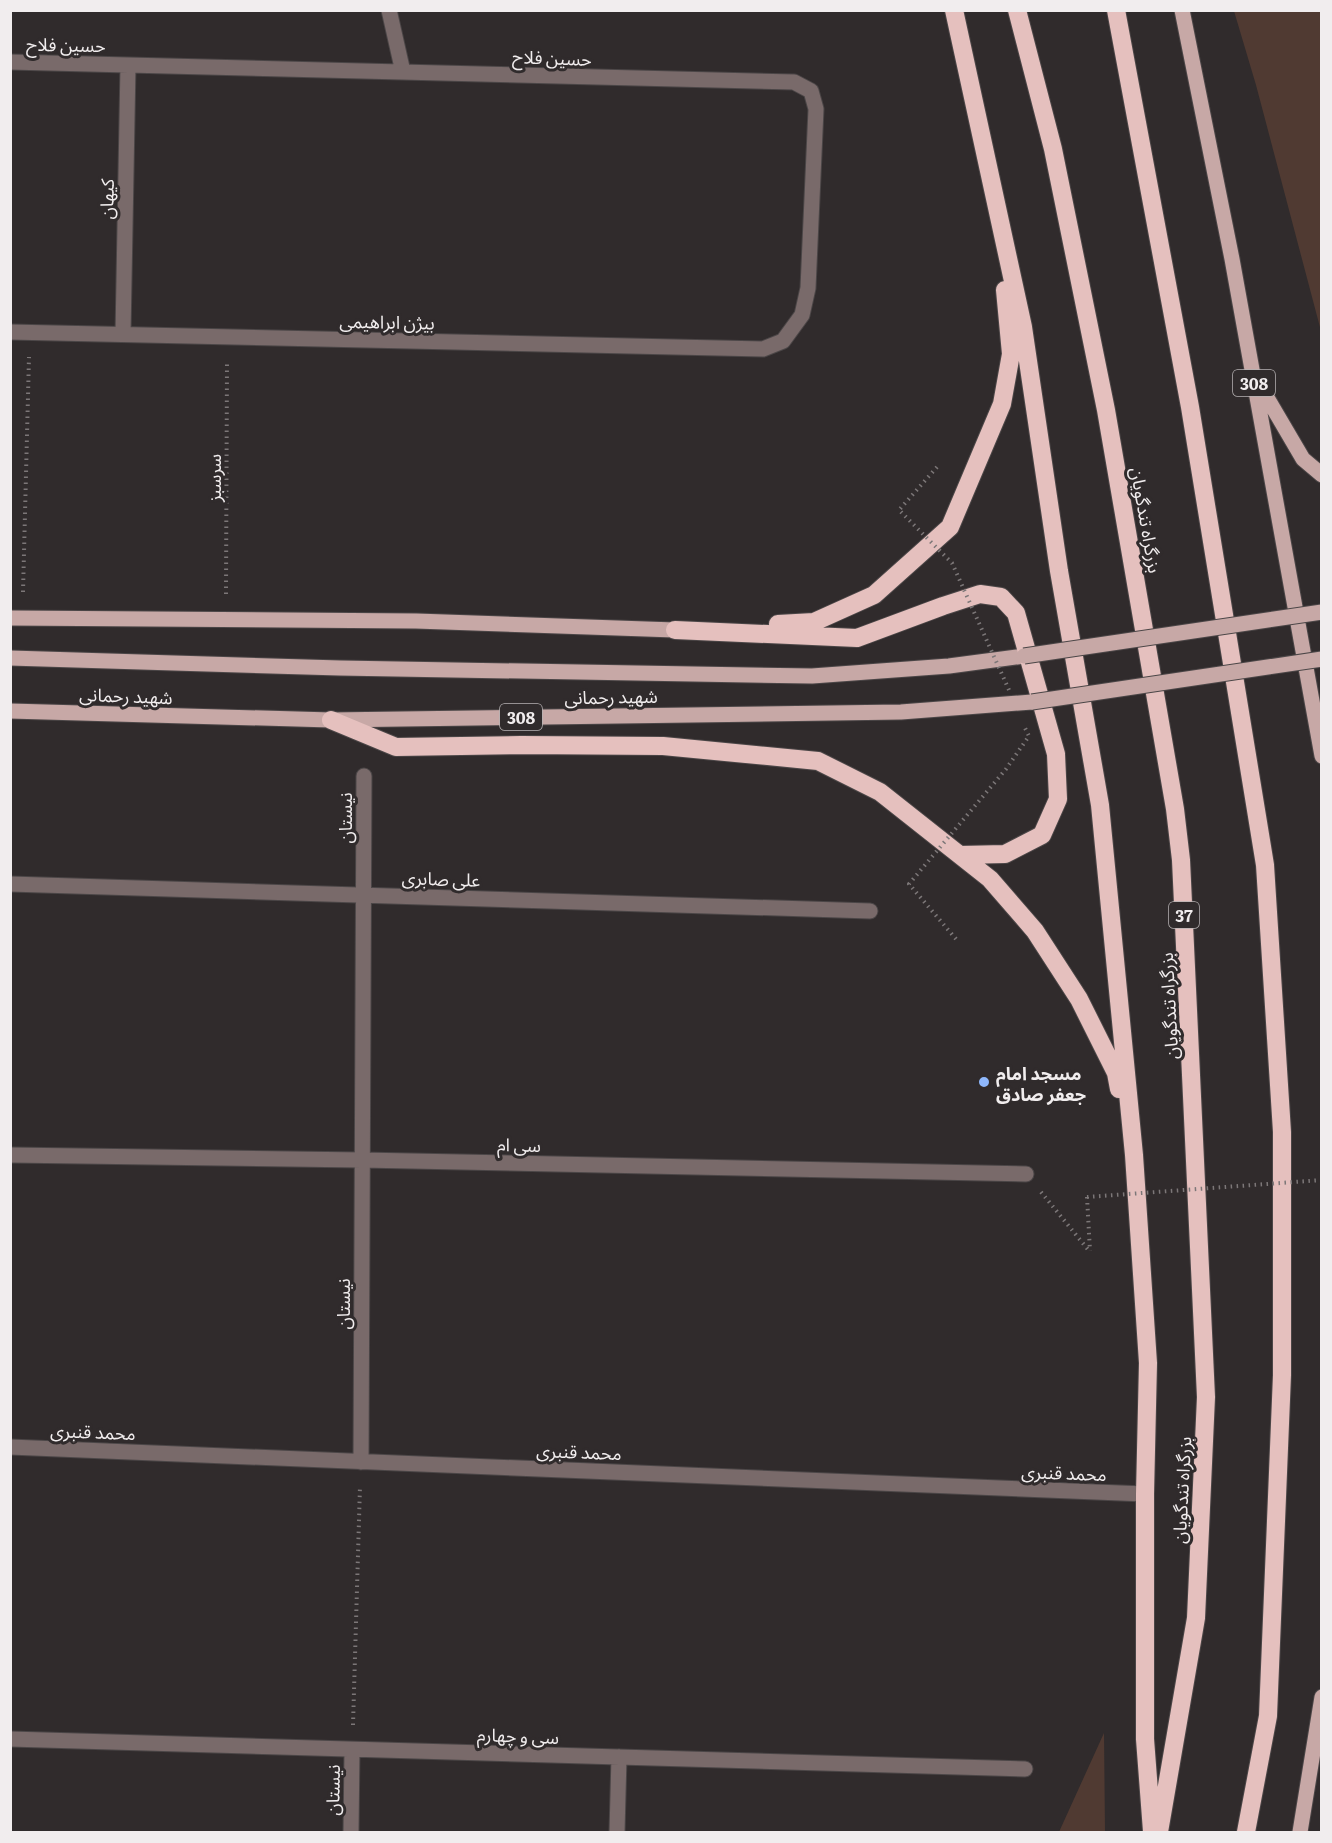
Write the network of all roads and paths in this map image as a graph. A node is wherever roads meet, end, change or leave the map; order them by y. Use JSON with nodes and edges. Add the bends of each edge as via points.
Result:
{"nodes":[{"id":1,"x":389,"y":10,"type":"edge"},
{"id":2,"x":954,"y":10,"type":"edge"},
{"id":3,"x":1017,"y":10,"type":"edge"},
{"id":4,"x":1116,"y":10,"type":"edge"},
{"id":5,"x":1182,"y":10,"type":"edge"},
{"id":6,"x":10,"y":62,"type":"edge"},
{"id":7,"x":128,"y":65,"type":"junction"},
{"id":8,"x":403,"y":72,"type":"junction"},
{"id":9,"x":999,"y":216,"type":"junction"},
{"id":10,"x":10,"y":332,"type":"edge"},
{"id":11,"x":30,"y":332,"type":"junction"},
{"id":12,"x":123,"y":334,"type":"junction"},
{"id":13,"x":227,"y":337,"type":"junction"},
{"id":14,"x":763,"y":349,"type":"joint"},
{"id":15,"x":1253,"y":373,"type":"junction"},
{"id":16,"x":937,"y":467,"type":"dead end"},
{"id":17,"x":1322,"y":475,"type":"edge"},
{"id":18,"x":1322,"y":612,"type":"edge"},
{"id":19,"x":16,"y":619,"type":"edge"},
{"id":20,"x":226,"y":619,"type":"junction"},
{"id":21,"x":675,"y":630,"type":"junction"},
{"id":22,"x":10,"y":658,"type":"edge"},
{"id":23,"x":1322,"y":659,"type":"edge"},
{"id":24,"x":1010,"y":693,"type":"dead end"},
{"id":25,"x":10,"y":711,"type":"edge"},
{"id":26,"x":331,"y":720,"type":"junction"},
{"id":27,"x":1024,"y":725,"type":"dead end"},
{"id":28,"x":1322,"y":756,"type":"edge"},
{"id":29,"x":364,"y":776,"type":"dead end"},
{"id":30,"x":960,"y":855,"type":"junction"},
{"id":31,"x":10,"y":884,"type":"edge"},
{"id":32,"x":363,"y":895,"type":"junction"},
{"id":33,"x":870,"y":911,"type":"dead end"},
{"id":34,"x":956,"y":939,"type":"dead end"},
{"id":35,"x":10,"y":1155,"type":"edge"},
{"id":36,"x":1134,"y":1155,"type":"junction"},
{"id":37,"x":362,"y":1160,"type":"junction"},
{"id":38,"x":1026,"y":1174,"type":"joint"},
{"id":39,"x":1322,"y":1180,"type":"edge"},
{"id":40,"x":10,"y":1447,"type":"edge"},
{"id":41,"x":361,"y":1462,"type":"junction"},
{"id":42,"x":1145,"y":1494,"type":"junction"},
{"id":43,"x":1322,"y":1697,"type":"edge"},
{"id":44,"x":10,"y":1739,"type":"edge"},
{"id":45,"x":352,"y":1749,"type":"junction"},
{"id":46,"x":619,"y":1757,"type":"junction"},
{"id":47,"x":1025,"y":1769,"type":"dead end"},
{"id":48,"x":351,"y":1833,"type":"edge"},
{"id":49,"x":617,"y":1833,"type":"edge"},
{"id":50,"x":1152,"y":1833,"type":"edge"},
{"id":51,"x":1159,"y":1833,"type":"edge"},
{"id":52,"x":1246,"y":1833,"type":"edge"},
{"id":53,"x":1300,"y":1833,"type":"edge"}],
"edges":[{"from":1,"to":8,"type":"street"},
{"from":2,"to":9,"type":"highway"},
{"from":3,"to":51,"type":"highway","name":"بزرگراه تندگویان","number":"37","via":[[1053,149],[1106,410],[1181,860],[1206,1397],[1196,1618]]},
{"from":4,"to":52,"type":"highway","via":[[1190,407],[1265,865],[1282,1132],[1282,1375],[1268,1716]]},
{"from":5,"to":15,"type":"main road","number":"308"},
{"from":6,"to":7,"type":"street","name":"حسین فلاح"},
{"from":7,"to":8,"type":"street","name":"حسین فلاح"},
{"from":7,"to":12,"type":"street","name":"کیهان"},
{"from":8,"to":14,"type":"street","name":"حسین فلاح","via":[[794,82],[811,91],[816,109],[808,288],[802,315],[783,341]]},
{"from":9,"to":21,"type":"highway","via":[[1011,354],[1002,404],[950,526],[874,595],[814,622]]},
{"from":9,"to":36,"type":"highway","via":[[1023,327],[1059,571],[1100,806]]},
{"from":10,"to":11,"type":"street","name":"بیژن ابراهیمی"},
{"from":11,"to":12,"type":"street","name":"بیژن ابراهیمی"},
{"from":11,"to":19,"type":"path"},
{"from":12,"to":13,"type":"street","name":"بیژن ابراهیمی"},
{"from":13,"to":14,"type":"street","name":"بیژن ابراهیمی"},
{"from":13,"to":20,"type":"path","name":"سرسبز"},
{"from":15,"to":17,"type":"main road","via":[[1302,459]]},
{"from":15,"to":28,"type":"main road","number":"308"},
{"from":16,"to":24,"type":"path","bridge":true,"via":[[899,510],[952,562]]},
{"from":18,"to":22,"type":"main road","name":"شهید رحمانی","bridge":true,"via":[[949,666],[812,676]]},
{"from":19,"to":20,"type":"main road"},
{"from":20,"to":21,"type":"main road"},
{"from":21,"to":30,"type":"highway","via":[[857,638],[981,594],[1001,597],[1016,613],[1056,754],[1058,799],[1042,835],[1005,854]]},
{"from":23,"to":26,"type":"main road","name":"شهید رحمانی","number":"308","bridge":true,"via":[[1032,702],[901,712]]},
{"from":25,"to":26,"type":"main road","name":"شهید رحمانی","number":"308"},
{"from":26,"to":30,"type":"highway","via":[[396,747],[663,746],[818,761],[880,792]]},
{"from":27,"to":34,"type":"path","bridge":true,"via":[[1029,736],[1006,769],[909,884]]},
{"from":29,"to":32,"type":"street","name":"نیستان"},
{"from":30,"to":36,"type":"highway","via":[[990,879],[1035,931],[1079,999],[1116,1073]]},
{"from":31,"to":32,"type":"street","name":"علی صابری"},
{"from":32,"to":33,"type":"street","name":"علی صابری"},
{"from":32,"to":37,"type":"street","name":"نیستان"},
{"from":35,"to":37,"type":"street","name":"سی ام"},
{"from":36,"to":42,"type":"highway","via":[[1148,1364]]},
{"from":37,"to":38,"type":"street","name":"سی ام"},
{"from":37,"to":41,"type":"street","name":"نیستان"},
{"from":38,"to":39,"type":"path","bridge":true,"via":[[1090,1252],[1087,1197]]},
{"from":40,"to":41,"type":"street","name":"محمد قنبری"},
{"from":41,"to":42,"type":"street","name":"محمد قنبری"},
{"from":41,"to":45,"type":"path","name":"نیستان"},
{"from":42,"to":50,"type":"highway","via":[[1145,1739]]},
{"from":43,"to":53,"type":"main road"},
{"from":44,"to":45,"type":"street","name":"سی و چهارم"},
{"from":45,"to":46,"type":"street","name":"سی و چهارم"},
{"from":45,"to":48,"type":"street","name":"نیستان"},
{"from":46,"to":47,"type":"street","name":"سی و چهارم"},
{"from":46,"to":49,"type":"street"}]}
